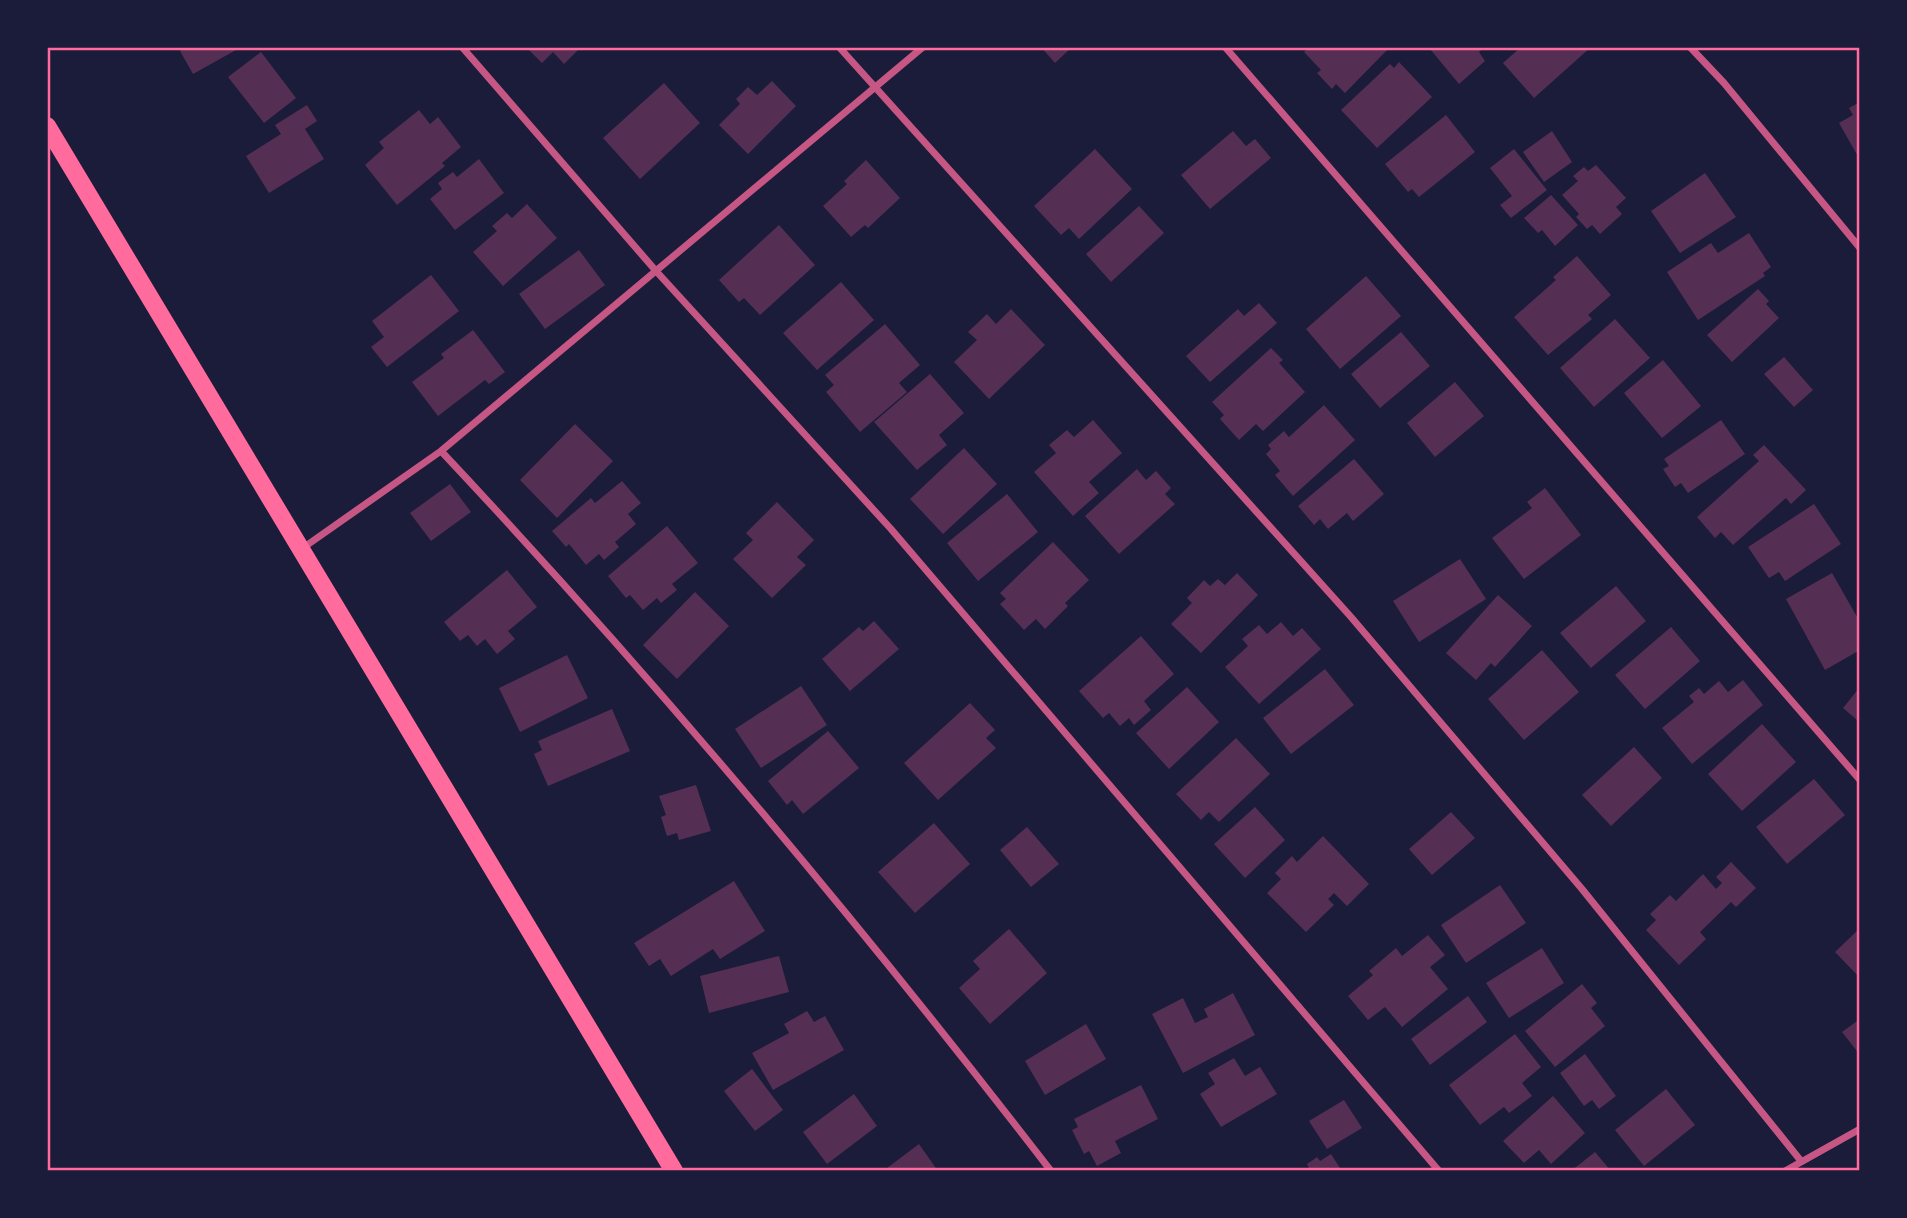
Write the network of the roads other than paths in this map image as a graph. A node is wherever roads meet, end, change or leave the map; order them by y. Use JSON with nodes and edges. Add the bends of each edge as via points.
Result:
{"nodes":[{"id":1,"x":462,"y":47,"type":"edge"},
{"id":2,"x":839,"y":47,"type":"edge"},
{"id":3,"x":923,"y":47,"type":"edge"},
{"id":4,"x":1225,"y":47,"type":"edge"},
{"id":5,"x":1690,"y":47,"type":"edge"},
{"id":6,"x":875,"y":89,"type":"junction"},
{"id":7,"x":47,"y":126,"type":"edge"},
{"id":8,"x":1860,"y":248,"type":"edge"},
{"id":9,"x":656,"y":271,"type":"junction"},
{"id":10,"x":441,"y":451,"type":"junction"},
{"id":11,"x":300,"y":550,"type":"junction"},
{"id":12,"x":1860,"y":780,"type":"edge"},
{"id":13,"x":1860,"y":1129,"type":"edge"},
{"id":14,"x":1801,"y":1161,"type":"junction"},
{"id":15,"x":674,"y":1171,"type":"edge"},
{"id":16,"x":1051,"y":1171,"type":"edge"},
{"id":17,"x":1439,"y":1171,"type":"edge"},
{"id":18,"x":1785,"y":1171,"type":"edge"}],
"edges":[{"from":1,"to":9,"type":"street"},
{"from":2,"to":6,"type":"street"},
{"from":3,"to":6,"type":"street"},
{"from":4,"to":12,"type":"street"},
{"from":5,"to":8,"type":"street"},
{"from":6,"to":9,"type":"street"},
{"from":6,"to":14,"type":"street","via":[[1360,627],[1582,889]]},
{"from":7,"to":11,"type":"main road"},
{"from":9,"to":10,"type":"street"},
{"from":9,"to":17,"type":"street","via":[[891,529]]},
{"from":10,"to":11,"type":"street"},
{"from":10,"to":16,"type":"street","via":[[558,575],[681,717],[980,1078]]},
{"from":11,"to":15,"type":"main road"},
{"from":13,"to":14,"type":"street"},
{"from":14,"to":18,"type":"street"}]}
